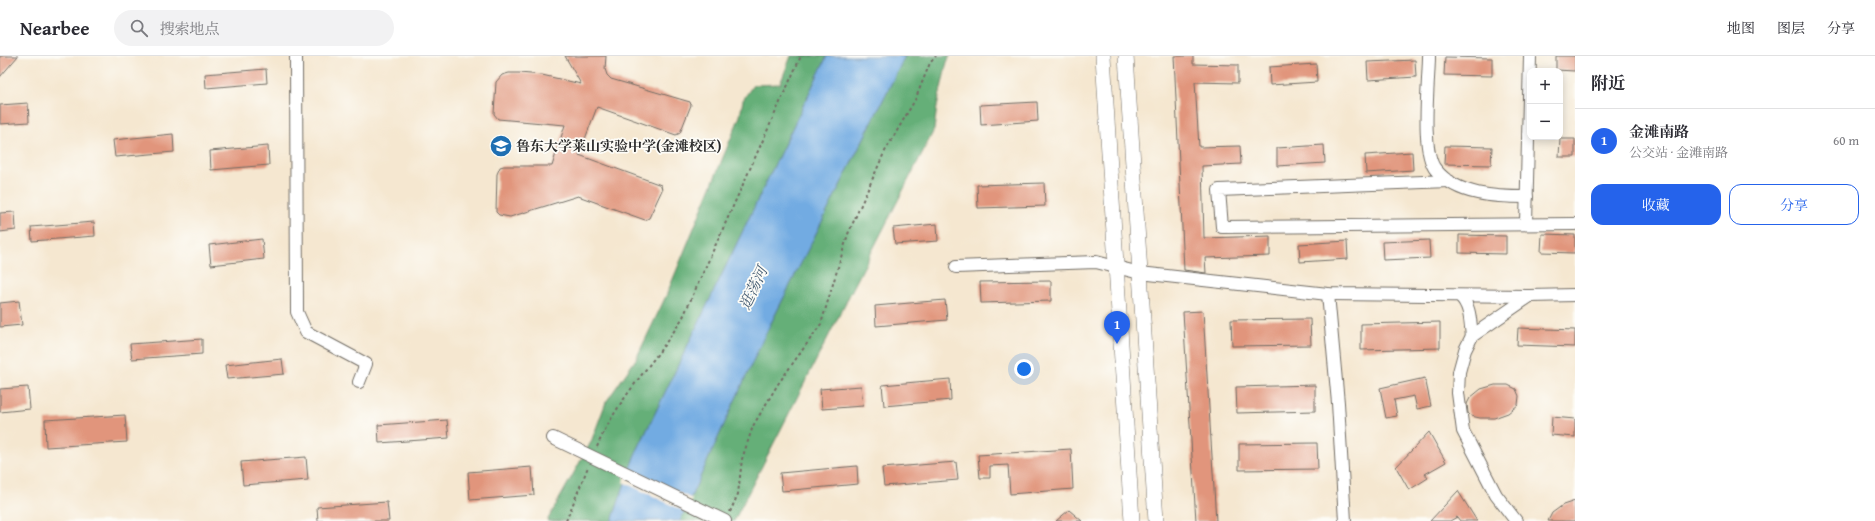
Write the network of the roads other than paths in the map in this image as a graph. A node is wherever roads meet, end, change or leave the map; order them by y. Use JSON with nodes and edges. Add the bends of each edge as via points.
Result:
{"nodes":[{"id":1,"x":296,"y":56,"type":"edge"},
{"id":2,"x":1102,"y":56,"type":"edge"},
{"id":3,"x":1126,"y":56,"type":"edge"},
{"id":4,"x":1430,"y":56,"type":"edge"},
{"id":5,"x":1530,"y":56,"type":"edge"},
{"id":6,"x":1449,"y":181,"type":"junction"},
{"id":7,"x":1527,"y":197,"type":"junction"},
{"id":8,"x":1526,"y":223,"type":"junction"},
{"id":9,"x":1575,"y":224,"type":"edge"},
{"id":10,"x":956,"y":267,"type":"dead end"},
{"id":11,"x":1116,"y":268,"type":"junction"},
{"id":12,"x":1140,"y":273,"type":"junction"},
{"id":13,"x":1328,"y":294,"type":"junction"},
{"id":14,"x":1575,"y":295,"type":"edge"},
{"id":15,"x":1460,"y":296,"type":"junction"},
{"id":16,"x":1530,"y":296,"type":"junction"},
{"id":17,"x":1472,"y":336,"type":"junction"},
{"id":18,"x":360,"y":382,"type":"dead end"},
{"id":19,"x":553,"y":438,"type":"dead end"},
{"id":20,"x":727,"y":518,"type":"edge"},
{"id":21,"x":1515,"y":518,"type":"edge"},
{"id":22,"x":1132,"y":521,"type":"edge"},
{"id":23,"x":1156,"y":521,"type":"edge"},
{"id":24,"x":1345,"y":521,"type":"edge"},
{"id":25,"x":1502,"y":521,"type":"edge"}],
"edges":[{"from":1,"to":18,"type":"street","via":[[297,312],[306,332],[366,364]]},
{"from":2,"to":11,"type":"street"},
{"from":3,"to":12,"type":"street"},
{"from":4,"to":6,"type":"street","via":[[1427,137],[1429,155],[1435,170]]},
{"from":5,"to":7,"type":"street"},
{"from":6,"to":7,"type":"street","via":[[1474,192],[1500,197]]},
{"from":6,"to":8,"type":"street","via":[[1219,190],[1222,227]]},
{"from":7,"to":8,"type":"street"},
{"from":8,"to":9,"type":"street"},
{"from":10,"to":11,"type":"street","via":[[1096,262]]},
{"from":11,"to":12,"type":"street"},
{"from":11,"to":22,"type":"street"},
{"from":12,"to":13,"type":"street"},
{"from":12,"to":23,"type":"street"},
{"from":13,"to":15,"type":"street"},
{"from":13,"to":24,"type":"street"},
{"from":14,"to":16,"type":"street"},
{"from":15,"to":16,"type":"street"},
{"from":15,"to":17,"type":"street","via":[[1466,301],[1470,314]]},
{"from":16,"to":17,"type":"street"},
{"from":17,"to":21,"type":"street","via":[[1459,372],[1458,393],[1463,432],[1496,494]]},
{"from":19,"to":20,"type":"street","via":[[696,507]]},
{"from":21,"to":25,"type":"street"}]}
